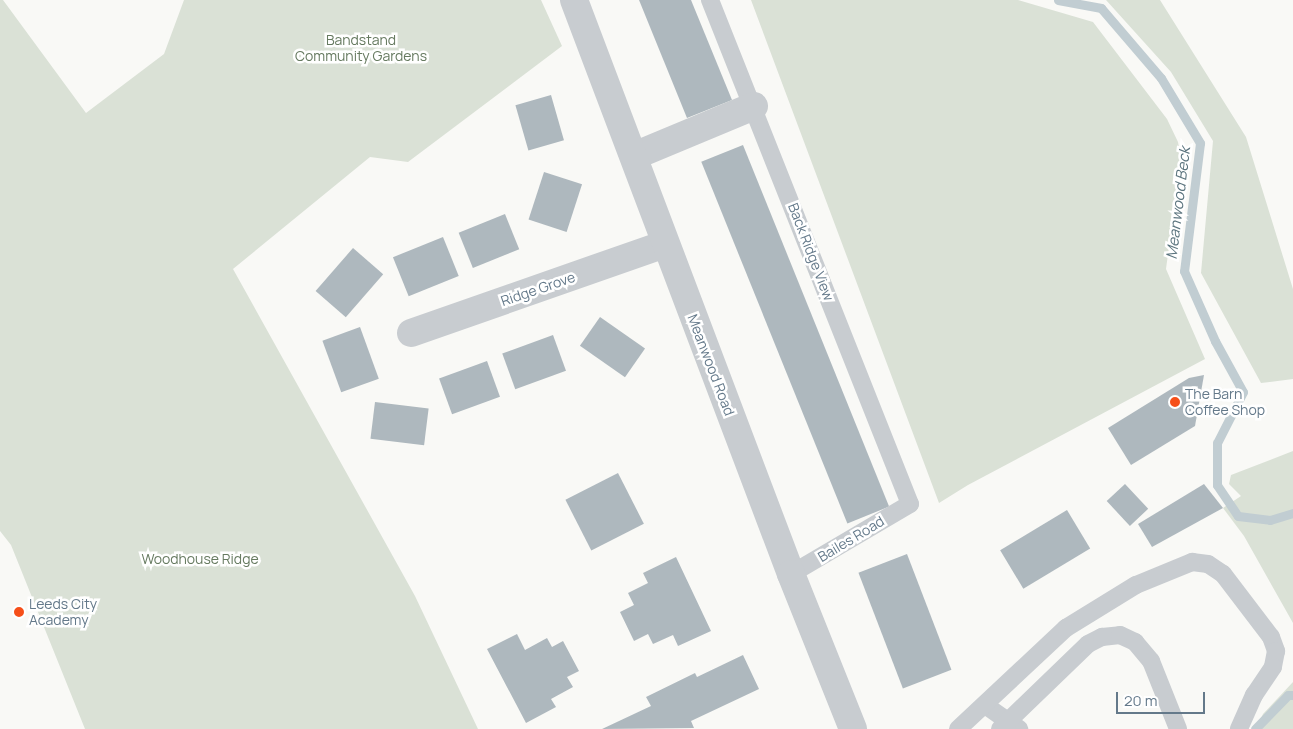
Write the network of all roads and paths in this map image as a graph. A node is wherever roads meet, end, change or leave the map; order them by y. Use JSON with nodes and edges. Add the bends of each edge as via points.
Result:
{"nodes":[{"id":1,"x":574,"y":0,"type":"edge"},
{"id":2,"x":710,"y":0,"type":"edge"},
{"id":3,"x":754,"y":106,"type":"junction"},
{"id":4,"x":634,"y":156,"type":"junction"},
{"id":5,"x":665,"y":244,"type":"junction"},
{"id":6,"x":411,"y":333,"type":"dead end"},
{"id":7,"x":910,"y":504,"type":"joint"},
{"id":8,"x":791,"y":574,"type":"junction"},
{"id":9,"x":985,"y":705,"type":"junction"},
{"id":10,"x":1009,"y":727,"type":"edge"},
{"id":11,"x":853,"y":729,"type":"edge"},
{"id":12,"x":958,"y":729,"type":"edge"},
{"id":13,"x":1178,"y":729,"type":"edge"},
{"id":14,"x":1238,"y":729,"type":"edge"}],
"edges":[{"from":1,"to":4,"type":"street","name":"Meanwood Road"},
{"from":2,"to":3,"type":"lane","name":"Back Ridge View"},
{"from":3,"to":4,"type":"street"},
{"from":3,"to":7,"type":"lane","name":"Back Ridge View"},
{"from":4,"to":5,"type":"street","name":"Meanwood Road"},
{"from":5,"to":6,"type":"street","name":"Ridge Grove"},
{"from":5,"to":8,"type":"street","name":"Meanwood Road"},
{"from":7,"to":8,"type":"lane","name":"Bailes Road"},
{"from":8,"to":11,"type":"street","name":"Meanwood Road"},
{"from":9,"to":10,"type":"lane"},
{"from":9,"to":12,"type":"lane"},
{"from":9,"to":14,"type":"lane","via":[[1066,628],[1136,585],[1192,562],[1208,564],[1223,574],[1271,637],[1276,651],[1273,667],[1254,695]]},
{"from":10,"to":13,"type":"lane","via":[[1088,644],[1102,637],[1120,635],[1135,642],[1151,661]]}]}
